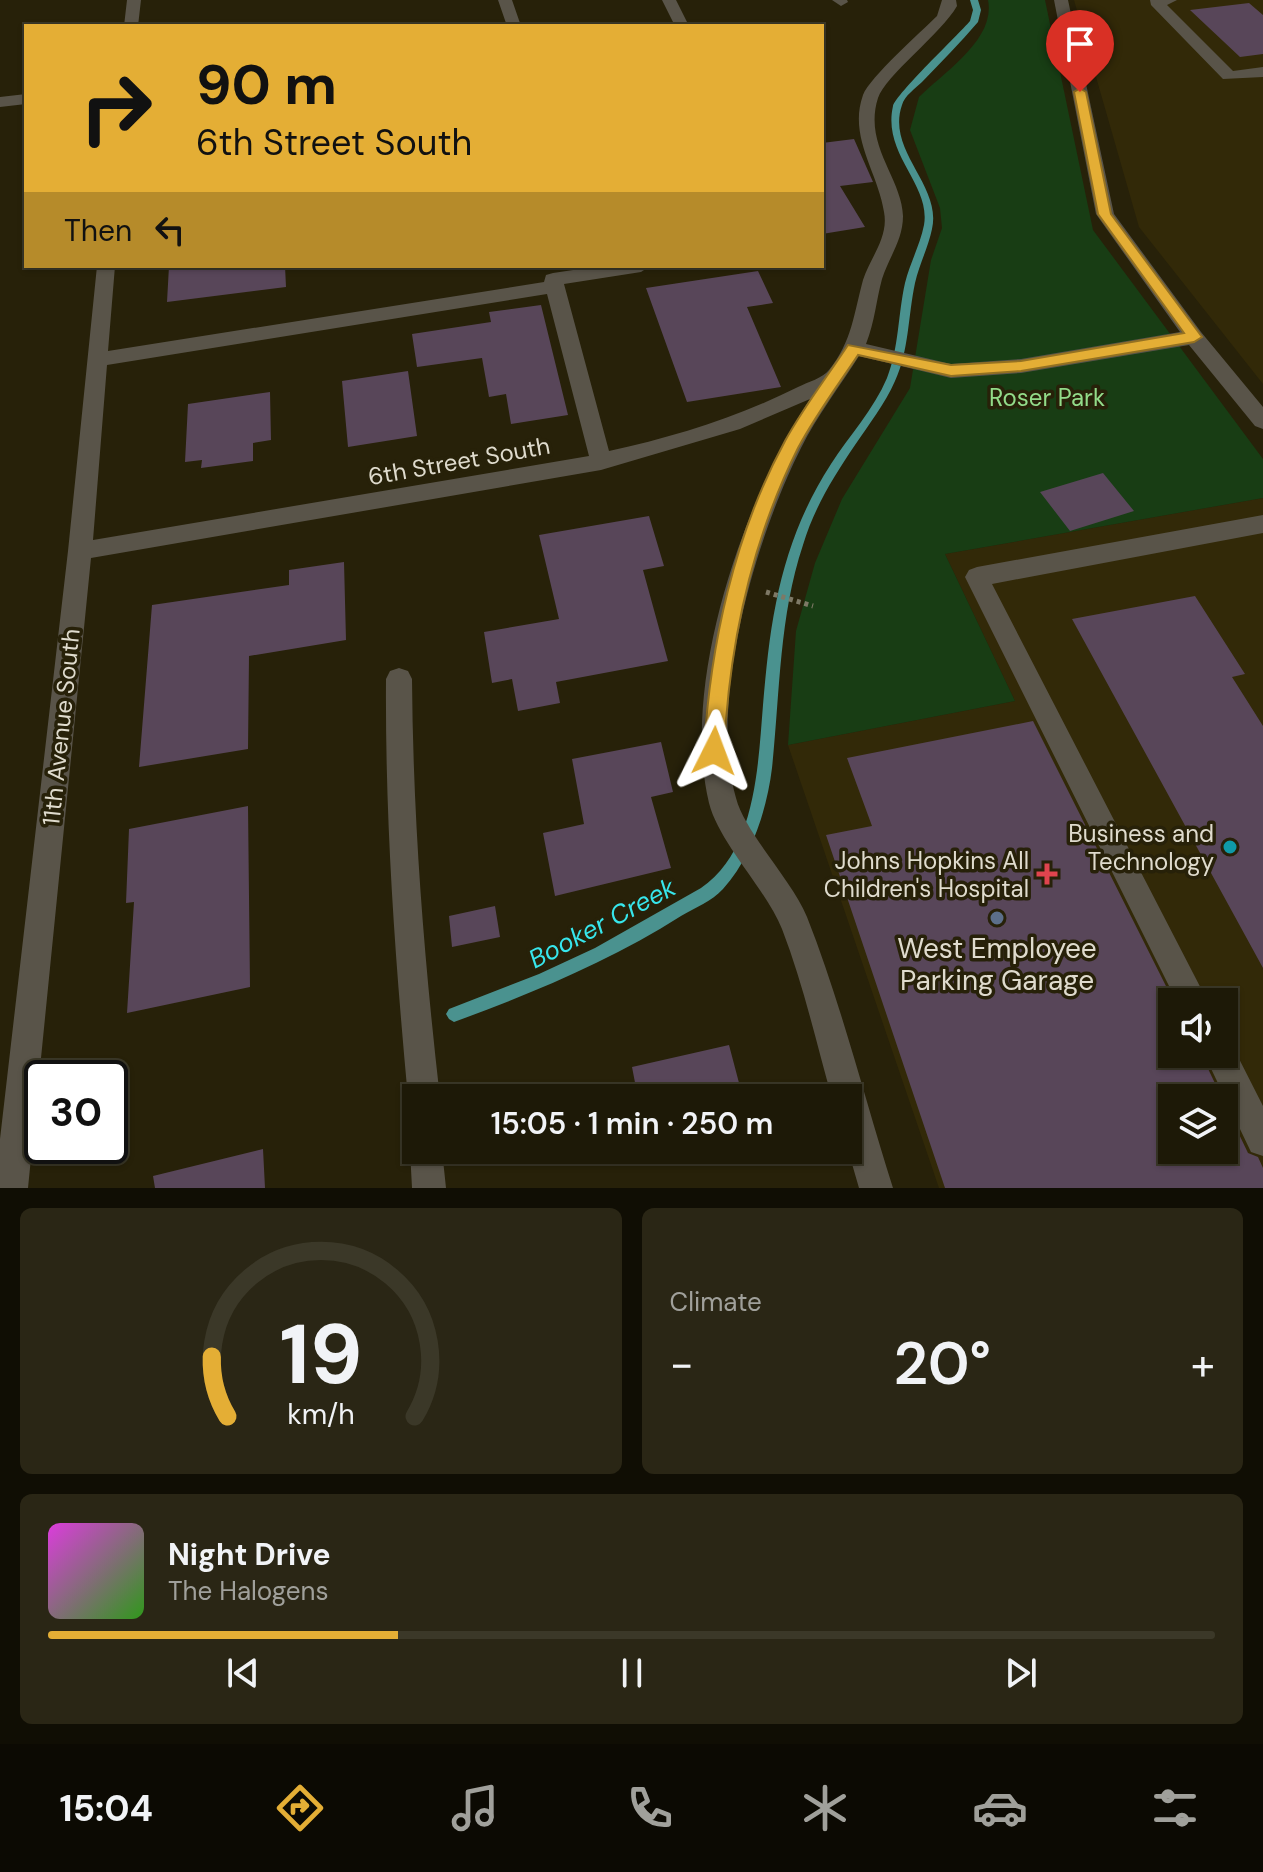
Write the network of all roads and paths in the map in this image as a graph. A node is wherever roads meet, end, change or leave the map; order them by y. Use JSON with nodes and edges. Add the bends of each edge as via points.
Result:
{"nodes":[{"id":1,"x":134,"y":0,"type":"edge"},
{"id":2,"x":505,"y":0,"type":"edge"},
{"id":3,"x":669,"y":0,"type":"edge"},
{"id":4,"x":949,"y":0,"type":"edge"},
{"id":5,"x":1061,"y":0,"type":"edge"},
{"id":6,"x":1170,"y":0,"type":"edge"},
{"id":7,"x":131,"y":24,"type":"edge"},
{"id":8,"x":513,"y":24,"type":"edge"},
{"id":9,"x":681,"y":24,"type":"edge"},
{"id":10,"x":1263,"y":72,"type":"edge"},
{"id":11,"x":24,"y":99,"type":"edge"},
{"id":12,"x":0,"y":102,"type":"edge"},
{"id":13,"x":106,"y":268,"type":"edge"},
{"id":14,"x":614,"y":268,"type":"edge"},
{"id":15,"x":588,"y":270,"type":"edge"},
{"id":16,"x":554,"y":282,"type":"junction"},
{"id":17,"x":1194,"y":337,"type":"junction"},
{"id":18,"x":854,"y":348,"type":"junction"},
{"id":19,"x":97,"y":360,"type":"junction"},
{"id":20,"x":834,"y":378,"type":"junction"},
{"id":21,"x":1263,"y":421,"type":"edge"},
{"id":22,"x":601,"y":462,"type":"junction"},
{"id":23,"x":1263,"y":524,"type":"edge"},
{"id":24,"x":80,"y":551,"type":"junction"},
{"id":25,"x":765,"y":592,"type":"dead end"},
{"id":26,"x":813,"y":606,"type":"dead end"},
{"id":27,"x":399,"y":679,"type":"dead end"},
{"id":28,"x":1186,"y":988,"type":"edge"},
{"id":29,"x":1227,"y":1068,"type":"edge"},
{"id":30,"x":423,"y":1084,"type":"edge"},
{"id":31,"x":1263,"y":1140,"type":"edge"},
{"id":32,"x":427,"y":1164,"type":"edge"},
{"id":33,"x":11,"y":1188,"type":"edge"},
{"id":34,"x":429,"y":1188,"type":"edge"},
{"id":35,"x":876,"y":1188,"type":"edge"}],
"edges":[{"from":1,"to":7,"type":"street"},
{"from":2,"to":8,"type":"street"},
{"from":3,"to":9,"type":"street"},
{"from":4,"to":18,"type":"street","via":[[943,18],[872,92],[866,113],[870,145],[894,214]]},
{"from":5,"to":17,"type":"street","via":[[1105,214]]},
{"from":6,"to":10,"type":"street","via":[[1156,2],[1229,76]]},
{"from":11,"to":12,"type":"street"},
{"from":13,"to":19,"type":"street","name":"11th Avenue South"},
{"from":14,"to":15,"type":"street"},
{"from":15,"to":16,"type":"street"},
{"from":16,"to":19,"type":"street"},
{"from":16,"to":22,"type":"street"},
{"from":17,"to":18,"type":"street","via":[[1021,366],[951,371]]},
{"from":17,"to":21,"type":"street"},
{"from":18,"to":20,"type":"street"},
{"from":19,"to":24,"type":"street","name":"11th Avenue South"},
{"from":20,"to":22,"type":"street","name":"6th Street South","via":[[741,424]]},
{"from":20,"to":35,"type":"street","via":[[793,442],[767,496],[742,569],[718,685],[714,751],[723,805],[794,921]]},
{"from":22,"to":24,"type":"street","name":"6th Street South"},
{"from":23,"to":28,"type":"street","via":[[977,577]]},
{"from":24,"to":33,"type":"street","name":"11th Avenue South"},
{"from":25,"to":26,"type":"path"},
{"from":27,"to":30,"type":"street","via":[[406,925]]},
{"from":29,"to":31,"type":"street"},
{"from":32,"to":34,"type":"street"}]}
